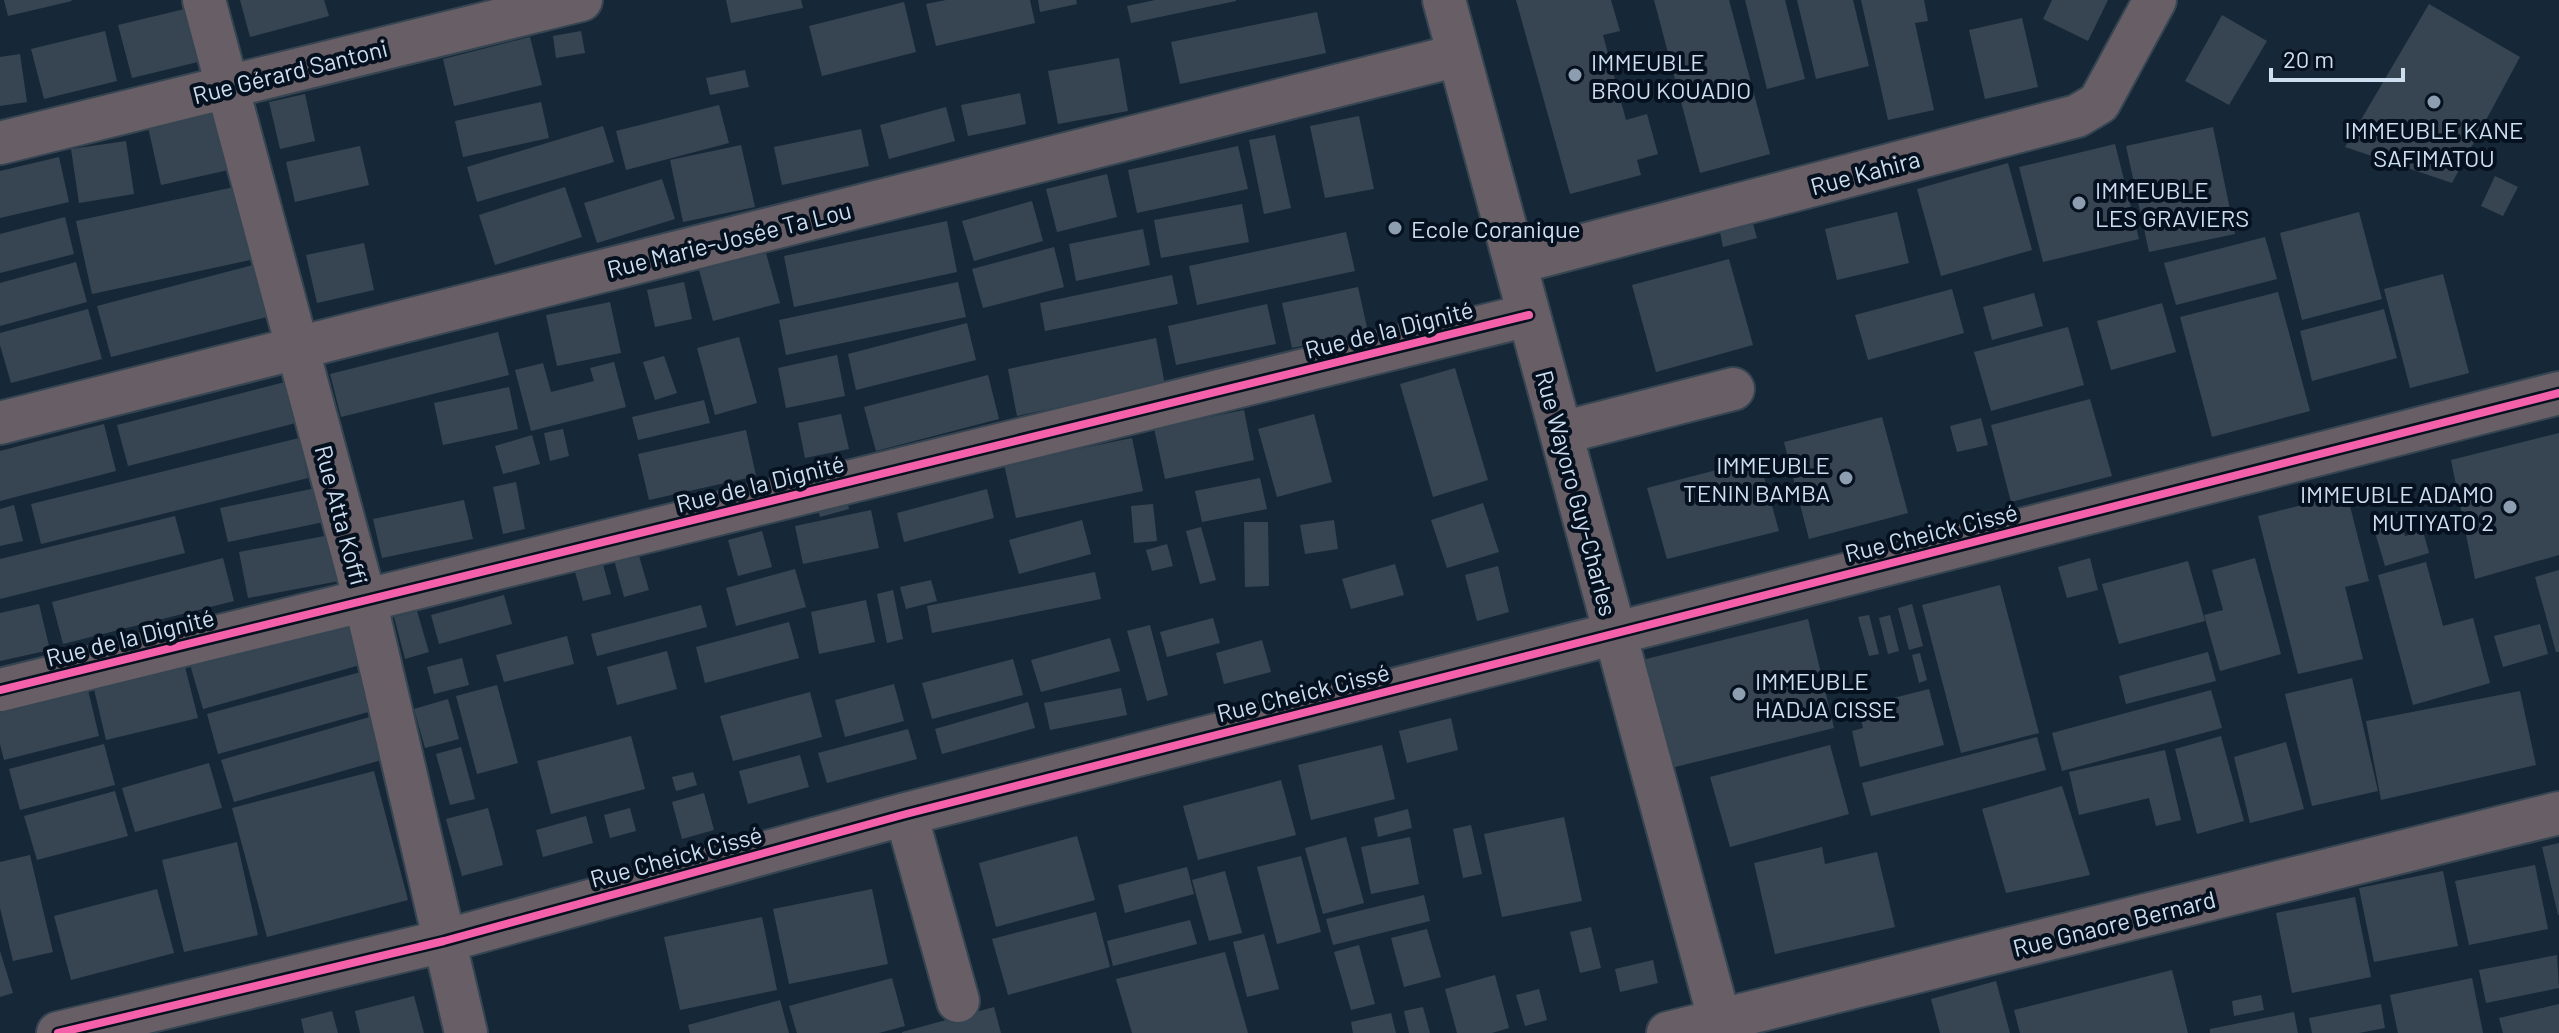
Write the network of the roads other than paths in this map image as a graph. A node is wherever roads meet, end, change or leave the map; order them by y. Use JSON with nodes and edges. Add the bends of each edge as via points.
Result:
{"nodes":[{"id":1,"x":204,"y":0,"type":"edge"},
{"id":2,"x":581,"y":0,"type":"edge"},
{"id":3,"x":1444,"y":0,"type":"edge"},
{"id":4,"x":2155,"y":0,"type":"edge"},
{"id":5,"x":1459,"y":55,"type":"junction"},
{"id":6,"x":226,"y":87,"type":"junction"},
{"id":7,"x":0,"y":143,"type":"edge"},
{"id":8,"x":1515,"y":263,"type":"junction"},
{"id":9,"x":1529,"y":315,"type":"junction"},
{"id":10,"x":298,"y":347,"type":"junction"},
{"id":11,"x":1733,"y":389,"type":"dead end"},
{"id":12,"x":2559,"y":393,"type":"edge"},
{"id":13,"x":0,"y":423,"type":"edge"},
{"id":14,"x":1561,"y":433,"type":"junction"},
{"id":15,"x":365,"y":600,"type":"junction"},
{"id":16,"x":1615,"y":633,"type":"junction"},
{"id":17,"x":0,"y":690,"type":"edge"},
{"id":18,"x":2559,"y":813,"type":"edge"},
{"id":19,"x":906,"y":814,"type":"junction"},
{"id":20,"x":444,"y":941,"type":"junction"},
{"id":21,"x":958,"y":1001,"type":"dead end"},
{"id":22,"x":1721,"y":1027,"type":"edge"},
{"id":23,"x":58,"y":1033,"type":"edge"},
{"id":24,"x":466,"y":1033,"type":"edge"},
{"id":25,"x":1668,"y":1033,"type":"edge"}],
"edges":[{"from":1,"to":6,"type":"street","name":"Rue Atta Koffi"},
{"from":2,"to":6,"type":"street","name":"Rue Gérard Santoni"},
{"from":3,"to":5,"type":"street","name":"Rue Wayoro Guy-Charles"},
{"from":4,"to":8,"type":"street","name":"Rue Kahira","via":[[2099,103],[2077,116]]},
{"from":5,"to":8,"type":"street","name":"Rue Wayoro Guy-Charles"},
{"from":5,"to":10,"type":"street","name":"Rue Marie-Josée Ta Lou"},
{"from":6,"to":7,"type":"street","name":"Rue Gérard Santoni"},
{"from":6,"to":10,"type":"street","name":"Rue Atta Koffi"},
{"from":8,"to":9,"type":"street","name":"Rue Wayoro Guy-Charles"},
{"from":9,"to":14,"type":"street","name":"Rue Wayoro Guy-Charles"},
{"from":9,"to":15,"type":"street","name":"Rue de la Dignité"},
{"from":10,"to":13,"type":"street","name":"Rue Marie-Josée Ta Lou"},
{"from":10,"to":15,"type":"street","name":"Rue Atta Koffi"},
{"from":11,"to":14,"type":"street"},
{"from":12,"to":16,"type":"street","name":"Rue Cheick Cissé"},
{"from":14,"to":16,"type":"street","name":"Rue Wayoro Guy-Charles"},
{"from":15,"to":17,"type":"street","name":"Rue de la Dignité"},
{"from":15,"to":20,"type":"street","name":"Rue Atta Koffi"},
{"from":16,"to":19,"type":"street","name":"Rue Cheick Cissé"},
{"from":16,"to":22,"type":"street","name":"Rue Wayoro Guy-Charles"},
{"from":18,"to":22,"type":"street","name":"Rue Gnaore Bernard"},
{"from":19,"to":20,"type":"street","name":"Rue Cheick Cissé"},
{"from":19,"to":21,"type":"street"},
{"from":20,"to":23,"type":"street","name":"Rue Cheick Cissé"},
{"from":20,"to":24,"type":"street","name":"Rue Atta Koffi"},
{"from":22,"to":25,"type":"street","name":"Rue Gnaore Bernard"}]}
